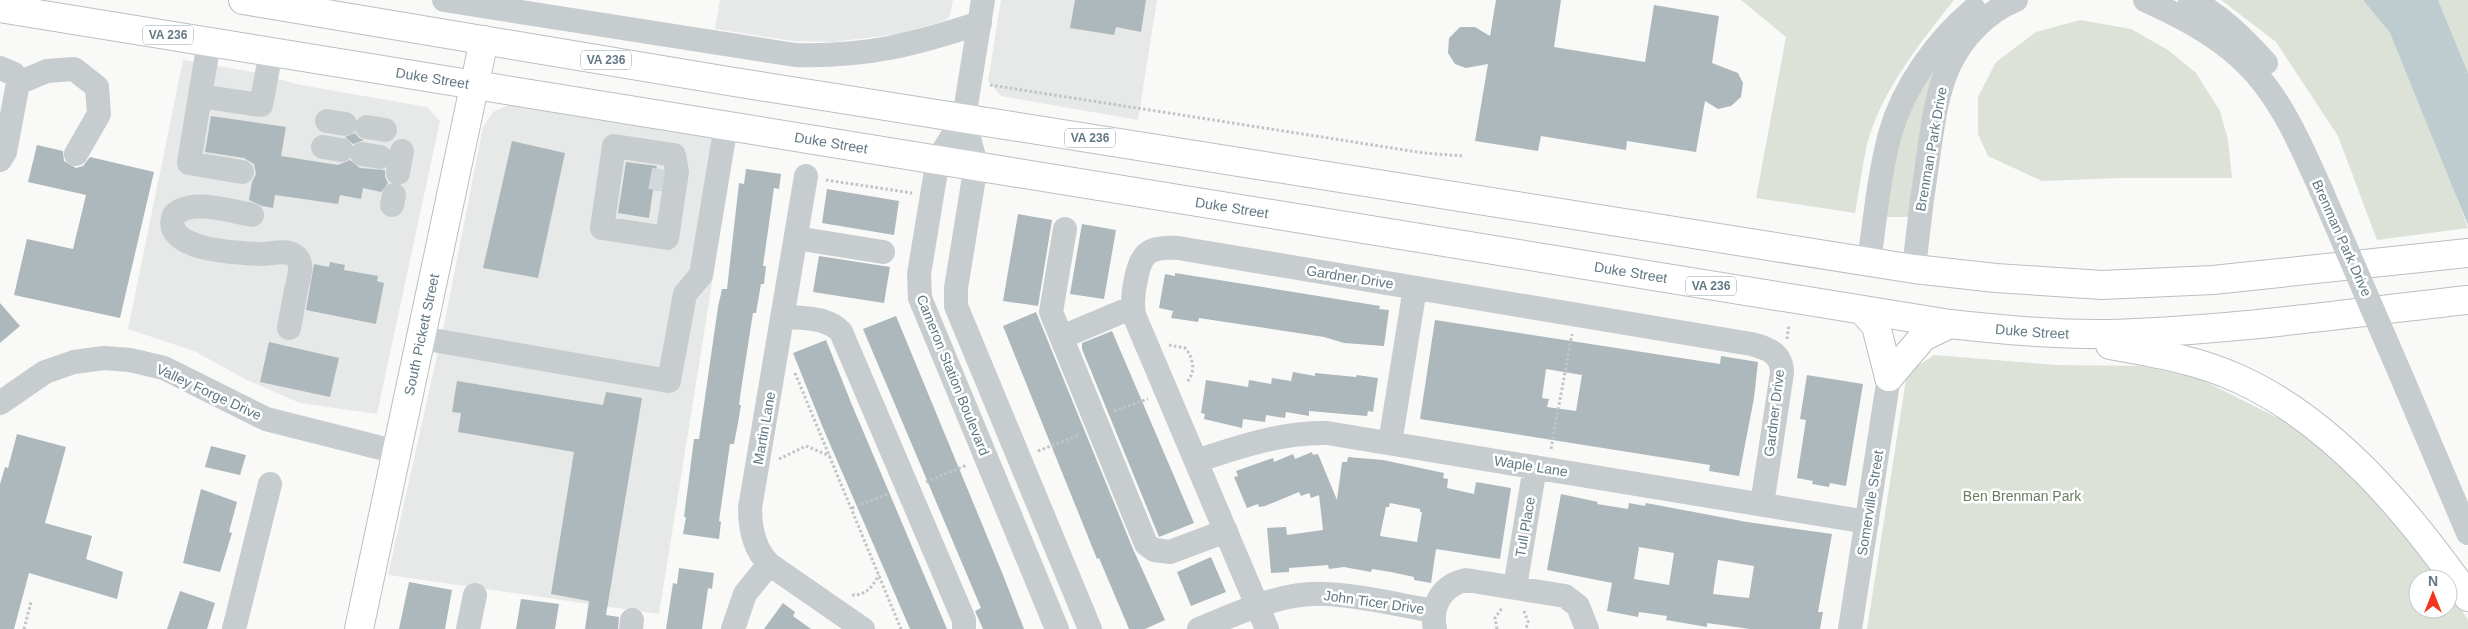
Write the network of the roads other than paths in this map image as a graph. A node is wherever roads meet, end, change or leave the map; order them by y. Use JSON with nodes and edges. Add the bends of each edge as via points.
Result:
{"nodes":[{"id":1,"x":243,"y":0,"type":"edge"},
{"id":2,"x":444,"y":0,"type":"edge"},
{"id":3,"x":983,"y":0,"type":"edge"},
{"id":4,"x":1988,"y":0,"type":"edge"},
{"id":5,"x":2016,"y":0,"type":"edge"},
{"id":6,"x":2145,"y":0,"type":"edge"},
{"id":7,"x":2190,"y":0,"type":"edge"},
{"id":8,"x":0,"y":8,"type":"edge"},
{"id":9,"x":546,"y":8,"type":"edge"},
{"id":10,"x":980,"y":23,"type":"junction"},
{"id":11,"x":484,"y":40,"type":"junction"},
{"id":12,"x":209,"y":42,"type":"junction"},
{"id":13,"x":270,"y":52,"type":"junction"},
{"id":14,"x":0,"y":68,"type":"edge"},
{"id":15,"x":18,"y":83,"type":"junction"},
{"id":16,"x":474,"y":86,"type":"junction"},
{"id":17,"x":200,"y":96,"type":"junction"},
{"id":18,"x":964,"y":118,"type":"junction"},
{"id":19,"x":726,"y":125,"type":"junction"},
{"id":20,"x":76,"y":154,"type":"dead end"},
{"id":21,"x":938,"y":159,"type":"junction"},
{"id":22,"x":0,"y":160,"type":"edge"},
{"id":23,"x":976,"y":166,"type":"junction"},
{"id":24,"x":242,"y":172,"type":"dead end"},
{"id":25,"x":663,"y":172,"type":"junction"},
{"id":26,"x":806,"y":176,"type":"road end"},
{"id":27,"x":2328,"y":189,"type":"junction"},
{"id":28,"x":252,"y":215,"type":"dead end"},
{"id":29,"x":1065,"y":229,"type":"dead end"},
{"id":30,"x":654,"y":236,"type":"junction"},
{"id":31,"x":796,"y":238,"type":"junction"},
{"id":32,"x":883,"y":252,"type":"dead end"},
{"id":33,"x":2468,"y":253,"type":"edge"},
{"id":34,"x":1869,"y":262,"type":"junction"},
{"id":35,"x":1914,"y":269,"type":"junction"},
{"id":36,"x":1415,"y":288,"type":"junction"},
{"id":37,"x":2460,"y":301,"type":"edge"},
{"id":38,"x":1133,"y":308,"type":"junction"},
{"id":39,"x":1863,"y":311,"type":"junction"},
{"id":40,"x":783,"y":316,"type":"junction"},
{"id":41,"x":1950,"y":324,"type":"junction"},
{"id":42,"x":289,"y":328,"type":"dead end"},
{"id":43,"x":1985,"y":328,"type":"junction"},
{"id":44,"x":1062,"y":337,"type":"junction"},
{"id":45,"x":421,"y":338,"type":"junction"},
{"id":46,"x":1889,"y":377,"type":"junction"},
{"id":47,"x":2413,"y":386,"type":"junction"},
{"id":48,"x":0,"y":403,"type":"edge"},
{"id":49,"x":1390,"y":444,"type":"junction"},
{"id":50,"x":397,"y":452,"type":"junction"},
{"id":51,"x":1196,"y":461,"type":"junction"},
{"id":52,"x":1541,"y":468,"type":"junction"},
{"id":53,"x":270,"y":484,"type":"dead end"},
{"id":54,"x":2468,"y":496,"type":"edge"},
{"id":55,"x":1762,"y":504,"type":"junction"},
{"id":56,"x":1867,"y":522,"type":"junction"},
{"id":57,"x":1226,"y":530,"type":"junction"},
{"id":58,"x":2468,"y":533,"type":"edge"},
{"id":59,"x":769,"y":564,"type":"junction"},
{"id":60,"x":475,"y":595,"type":"dead end"},
{"id":61,"x":2468,"y":597,"type":"edge"},
{"id":62,"x":1512,"y":600,"type":"junction"},
{"id":63,"x":1258,"y":606,"type":"junction"},
{"id":64,"x":1434,"y":620,"type":"edge"},
{"id":65,"x":234,"y":629,"type":"edge"},
{"id":66,"x":359,"y":629,"type":"edge"},
{"id":67,"x":468,"y":629,"type":"edge"},
{"id":68,"x":734,"y":629,"type":"edge"},
{"id":69,"x":863,"y":629,"type":"edge"},
{"id":70,"x":964,"y":629,"type":"edge"},
{"id":71,"x":1057,"y":629,"type":"edge"},
{"id":72,"x":1090,"y":629,"type":"edge"},
{"id":73,"x":1199,"y":629,"type":"edge"},
{"id":74,"x":1268,"y":629,"type":"edge"},
{"id":75,"x":1587,"y":629,"type":"edge"},
{"id":76,"x":1850,"y":629,"type":"edge"}],
"edges":[{"from":1,"to":11,"type":"main road","number":"VA 236"},
{"from":2,"to":9,"type":"street"},
{"from":3,"to":10,"type":"street"},
{"from":4,"to":34,"type":"street","name":"Brenman Park Drive","via":[[1945,38],[1903,99],[1890,133]]},
{"from":5,"to":35,"type":"street","name":"Brenman Park Drive","via":[[2000,6],[1979,24],[1950,64],[1945,77],[1935,115],[1918,220]]},
{"from":6,"to":27,"type":"street","name":"Brenman Park Drive","via":[[2212,36],[2256,74]]},
{"from":7,"to":27,"type":"street","name":"Brenman Park Drive","via":[[2242,38],[2279,78],[2296,103]]},
{"from":8,"to":12,"type":"main road","name":"Duke Street","number":"VA 236"},
{"from":9,"to":10,"type":"street","via":[[762,51],[821,56],[903,47]]},
{"from":10,"to":18,"type":"street"},
{"from":11,"to":16,"type":"main road","name":"South Pickett Street"},
{"from":11,"to":18,"type":"main road","number":"VA 236"},
{"from":12,"to":13,"type":"main road","name":"Duke Street","number":"VA 236"},
{"from":12,"to":17,"type":"street"},
{"from":13,"to":16,"type":"main road","name":"Duke Street","number":"VA 236"},
{"from":13,"to":17,"type":"street","via":[[261,105]]},
{"from":14,"to":15,"type":"street","via":[[14,74]]},
{"from":15,"to":20,"type":"street","via":[[47,71],[74,69],[98,87],[99,114]]},
{"from":15,"to":22,"type":"street","via":[[5,152]]},
{"from":16,"to":19,"type":"main road","name":"Duke Street","number":"VA 236"},
{"from":16,"to":45,"type":"main road","name":"South Pickett Street"},
{"from":17,"to":24,"type":"street","via":[[189,163]]},
{"from":18,"to":21,"type":"street","name":"Cameron Station Boulevard"},
{"from":18,"to":23,"type":"street","name":"Cameron Station Boulevard"},
{"from":18,"to":34,"type":"main road","number":"VA 236"},
{"from":19,"to":21,"type":"main road","name":"Duke Street","number":"VA 236"},
{"from":19,"to":45,"type":"street","via":[[701,275],[684,294],[669,381]]},
{"from":21,"to":23,"type":"main road","name":"Duke Street","number":"VA 236"},
{"from":21,"to":71,"type":"street","name":"Cameron Station Boulevard","via":[[919,290],[924,309]]},
{"from":23,"to":39,"type":"main road","name":"Duke Street","number":"VA 236"},
{"from":23,"to":72,"type":"street","name":"Cameron Station Boulevard","via":[[956,288],[956,306]]},
{"from":25,"to":30,"type":"street"},
{"from":25,"to":30,"type":"street","via":[[674,155],[677,172],[667,238]]},
{"from":25,"to":30,"type":"street","via":[[614,146],[602,228]]},
{"from":26,"to":31,"type":"street","name":"Martin Lane"},
{"from":27,"to":47,"type":"street","name":"Brenman Park Drive"},
{"from":28,"to":42,"type":"street","via":[[202,207],[185,208],[174,215],[172,226],[180,238],[196,246],[244,253],[292,254],[301,266]]},
{"from":29,"to":44,"type":"street","via":[[1051,312]]},
{"from":31,"to":32,"type":"street"},
{"from":31,"to":40,"type":"street","name":"Martin Lane"},
{"from":33,"to":35,"type":"main road","number":"VA 236","via":[[2213,280],[2102,285]]},
{"from":34,"to":35,"type":"main road","number":"VA 236"},
{"from":36,"to":38,"type":"street","name":"Gardner Drive","via":[[1162,247],[1152,250],[1141,260],[1133,291]]},
{"from":36,"to":49,"type":"street"},
{"from":36,"to":55,"type":"street","name":"Gardner Drive","via":[[1751,344],[1774,352],[1782,373]]},
{"from":37,"to":43,"type":"main road","name":"Duke Street","number":"VA 236","via":[[2166,331],[2108,334]]},
{"from":38,"to":44,"type":"street"},
{"from":38,"to":51,"type":"street","name":"Gardner Drive"},
{"from":39,"to":41,"type":"main road","name":"Duke Street","number":"VA 236"},
{"from":39,"to":46,"type":"main road","via":[[1878,331]]},
{"from":40,"to":59,"type":"street","name":"Martin Lane","via":[[750,520],[758,550]]},
{"from":40,"to":70,"type":"street","via":[[826,321],[841,332],[964,620]]},
{"from":41,"to":43,"type":"main road","name":"Duke Street","number":"VA 236"},
{"from":41,"to":46,"type":"main road","via":[[1923,337]]},
{"from":43,"to":61,"type":"main road","via":[[2099,342],[2175,357],[2208,366],[2254,387],[2302,417],[2366,471],[2429,542]]},
{"from":44,"to":57,"type":"street","via":[[1146,544],[1154,550],[1170,552]]},
{"from":45,"to":50,"type":"main road","name":"South Pickett Street"},
{"from":46,"to":56,"type":"street","name":"Somerville Street"},
{"from":47,"to":54,"type":"street","name":"Brenman Park Drive"},
{"from":47,"to":58,"type":"street","name":"Brenman Park Drive"},
{"from":48,"to":50,"type":"street","name":"Valley Forge Drive","via":[[45,372],[74,362],[104,358],[130,360],[164,368],[266,418]]},
{"from":49,"to":51,"type":"street","name":"Waple Lane","via":[[1327,433],[1307,434],[1258,442]]},
{"from":49,"to":52,"type":"street","name":"Waple Lane"},
{"from":50,"to":66,"type":"main road","name":"South Pickett Street"},
{"from":51,"to":57,"type":"street","name":"Gardner Drive"},
{"from":52,"to":55,"type":"street","name":"Waple Lane"},
{"from":52,"to":62,"type":"street","name":"Tull Place"},
{"from":53,"to":65,"type":"street"},
{"from":55,"to":56,"type":"street","name":"Waple Lane"},
{"from":56,"to":76,"type":"street","name":"Somerville Street"},
{"from":57,"to":63,"type":"street","name":"Gardner Drive"},
{"from":59,"to":68,"type":"street","via":[[745,594]]},
{"from":59,"to":69,"type":"street","name":"Martin Lane"},
{"from":60,"to":67,"type":"street"},
{"from":62,"to":64,"type":"street","name":"John Ticer Drive","via":[[1473,580],[1459,582],[1446,590]]},
{"from":62,"to":75,"type":"street","name":"John Ticer Drive","via":[[1565,596],[1573,600],[1582,613]]},
{"from":63,"to":64,"type":"street","name":"John Ticer Drive","via":[[1286,598],[1323,594]]},
{"from":63,"to":73,"type":"street","name":"John Ticer Drive"},
{"from":63,"to":74,"type":"street","name":"Gardner Drive"}]}
